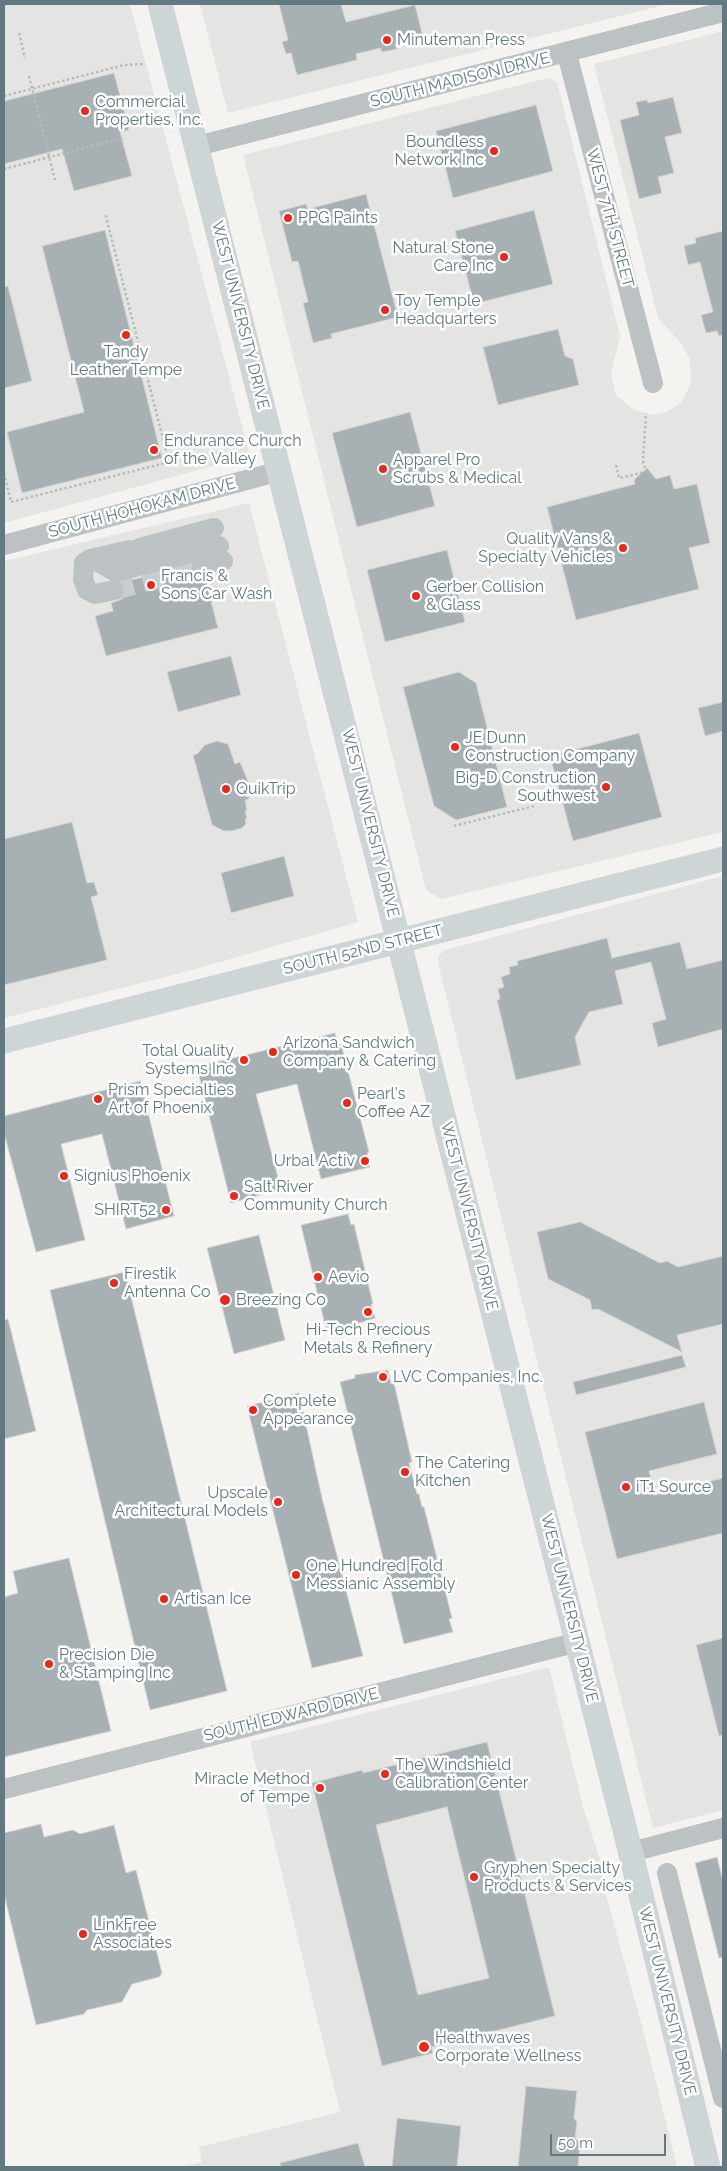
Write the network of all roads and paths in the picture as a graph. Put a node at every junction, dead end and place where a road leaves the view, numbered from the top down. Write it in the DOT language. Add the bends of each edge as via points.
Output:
graph roads {
  1 [pos="7,4"];
  2 [pos="160,4"];
  3 [pos="4,5"];
  4 [pos="723,12"];
  5 [pos="19,33"];
  6 [pos="566,54"];
  7 [pos="25,58"];
  8 [pos="144,64"];
  9 [pos="29,76"];
  10 [pos="33,89"];
  11 [pos="4,96"];
  12 [pos="123,138"];
  13 [pos="197,146"];
  14 [pos="50,157"];
  15 [pos="4,169"];
  16 [pos="55,180"];
  17 [pos="105,213"];
  18 [pos="653,383"];
  19 [pos="646,412"];
  20 [pos="616,464"];
  21 [pos="280,471"];
  22 [pos="4,473"];
  23 [pos="4,545"];
  24 [pos="201,566"];
  25 [pos="114,590"];
  26 [pos="534,806"];
  27 [pos="454,826"];
  28 [pos="723,859"];
  29 [pos="400,941"];
  30 [pos="4,1041"];
  31 [pos="578,1642"];
  32 [pos="4,1788"];
  33 [pos="723,1828"];
  34 [pos="631,1852"];
  35 [pos="668,1873"];
  36 [pos="723,2098"];
  37 [pos="708,2167"];
  1 -- 3 [label="path"];
  2 -- 13 [label="main road, WEST UNIVERSITY DRIVE"];
  4 -- 6 [label="street, SOUTH MADISON DRIVE"];
  5 -- 7 [label="path"];
  6 -- 13 [label="street, SOUTH MADISON DRIVE"];
  6 -- 18 [label="street, WEST 7TH STREET"];
  8 -- 10 [label="path" via="124,65"];
  9 -- 10 [label="path"];
  10 -- 11 [label="path"];
  10 -- 14 [label="path"];
  12 -- 14 [label="path"];
  13 -- 21 [label="main road, WEST UNIVERSITY DRIVE"];
  14 -- 15 [label="path"];
  14 -- 16 [label="path"];
  17 -- 22 [label="path" via="169,462 11,502"];
  19 -- 20 [label="path" via="643,461 646,472 619,478"];
  21 -- 23 [label="street, SOUTH HOHOKAM DRIVE"];
  21 -- 29 [label="main road, WEST UNIVERSITY DRIVE"];
  24 -- 25 [label="street" via="218,543 137,558 86,561 82,567 87,590 95,594"];
  26 -- 27 [label="path"];
  28 -- 29 [label="main road, SOUTH 52ND STREET"];
  29 -- 30 [label="main road, SOUTH 52ND STREET"];
  29 -- 31 [label="main road, WEST UNIVERSITY DRIVE"];
  31 -- 32 [label="street, SOUTH EDWARD DRIVE"];
  31 -- 34 [label="main road, WEST UNIVERSITY DRIVE"];
  33 -- 34 [label="street"];
  34 -- 37 [label="main road, WEST UNIVERSITY DRIVE"];
  35 -- 36 [label="street"];
}
